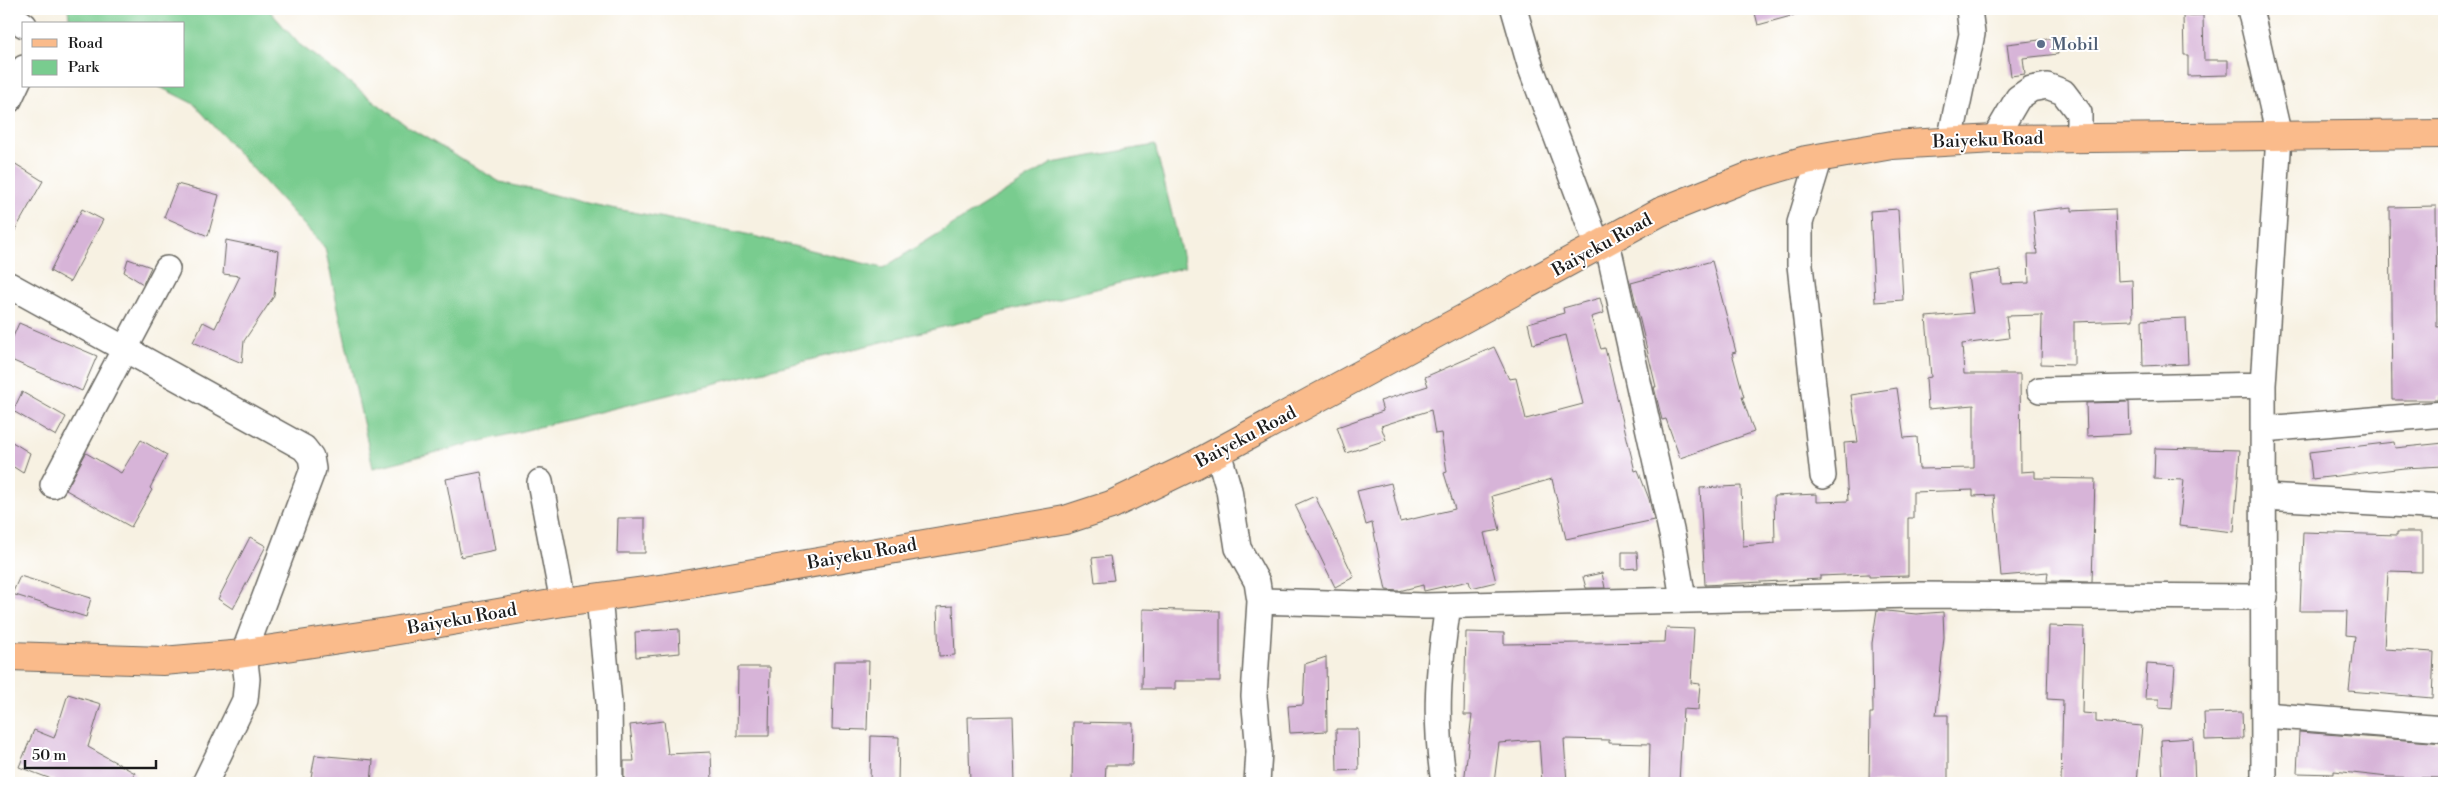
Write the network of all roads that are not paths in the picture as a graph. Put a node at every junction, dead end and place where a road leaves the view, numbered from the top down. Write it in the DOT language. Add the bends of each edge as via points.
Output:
graph roads {
  1 [pos="1514,9"];
  2 [pos="1969,9"];
  3 [pos="2250,9"];
  4 [pos="9,14"];
  5 [pos="22,24"];
  6 [pos="22,72"];
  7 [pos="9,100"];
  8 [pos="2444,134"];
  9 [pos="2279,136"];
  10 [pos="2079,137"];
  11 [pos="1994,139"];
  12 [pos="1950,141"];
  13 [pos="1820,157"];
  14 [pos="1603,244"];
  15 [pos="167,269"];
  16 [pos="9,285"];
  17 [pos="126,349"];
  18 [pos="2263,385"];
  19 [pos="2040,390"];
  20 [pos="2444,414"];
  21 [pos="2264,429"];
  22 [pos="1218,452"];
  23 [pos="1823,476"];
  24 [pos="540,482"];
  25 [pos="53,485"];
  26 [pos="2265,497"];
  27 [pos="2444,507"];
  28 [pos="599,597"];
  29 [pos="2265,597"];
  30 [pos="1683,599"];
  31 [pos="1260,601"];
  32 [pos="563,602"];
  33 [pos="1448,606"];
  34 [pos="244,654"];
  35 [pos="9,656"];
  36 [pos="2264,715"];
  37 [pos="2444,729"];
  38 [pos="205,783"];
  39 [pos="610,783"];
  40 [pos="1257,783"];
  41 [pos="1444,783"];
  42 [pos="2264,783"];
  1 -- 14 [label="street" via="1531,68"];
  2 -- 12 [label="street" via="1972,34"];
  3 -- 9 [label="street"];
  4 -- 5 [label="street"];
  6 -- 7 [label="street"];
  8 -- 9 [label="main road, Baiyeku Road"];
  9 -- 10 [label="main road, Baiyeku Road"];
  9 -- 18 [label="street"];
  10 -- 11 [label="main road, Baiyeku Road"];
  10 -- 11 [label="street" via="2079,114 2063,92 2047,86 2031,88 2018,98"];
  11 -- 12 [label="main road, Baiyeku Road"];
  12 -- 13 [label="main road, Baiyeku Road" via="1892,145"];
  13 -- 14 [label="main road, Baiyeku Road" via="1739,181 1660,212"];
  13 -- 23 [label="street" via="1800,223 1800,265"];
  14 -- 22 [label="main road, Baiyeku Road"];
  14 -- 30 [label="street" via="1665,502"];
  15 -- 17 [label="street"];
  16 -- 17 [label="street"];
  17 -- 25 [label="street"];
  17 -- 34 [label="street" via="304,448 311,457 313,469"];
  18 -- 19 [label="street"];
  18 -- 21 [label="street"];
  20 -- 21 [label="street"];
  21 -- 26 [label="street"];
  22 -- 28 [label="main road, Baiyeku Road" via="1111,505 1065,520"];
  22 -- 31 [label="street" via="1229,490 1238,548 1257,582"];
  24 -- 32 [label="street"];
  26 -- 27 [label="street"];
  26 -- 29 [label="street"];
  28 -- 32 [label="main road, Baiyeku Road"];
  28 -- 39 [label="street" via="609,703"];
  29 -- 30 [label="street" via="1912,595"];
  29 -- 36 [label="street"];
  30 -- 33 [label="street"];
  31 -- 33 [label="street"];
  31 -- 40 [label="street" via="1254,696 1259,751"];
  32 -- 34 [label="main road, Baiyeku Road"];
  33 -- 41 [label="street" via="1440,654 1436,712"];
  34 -- 35 [label="main road, Baiyeku Road" via="163,661"];
  34 -- 38 [label="street" via="245,700"];
  36 -- 37 [label="street"];
  36 -- 42 [label="street"];
}
